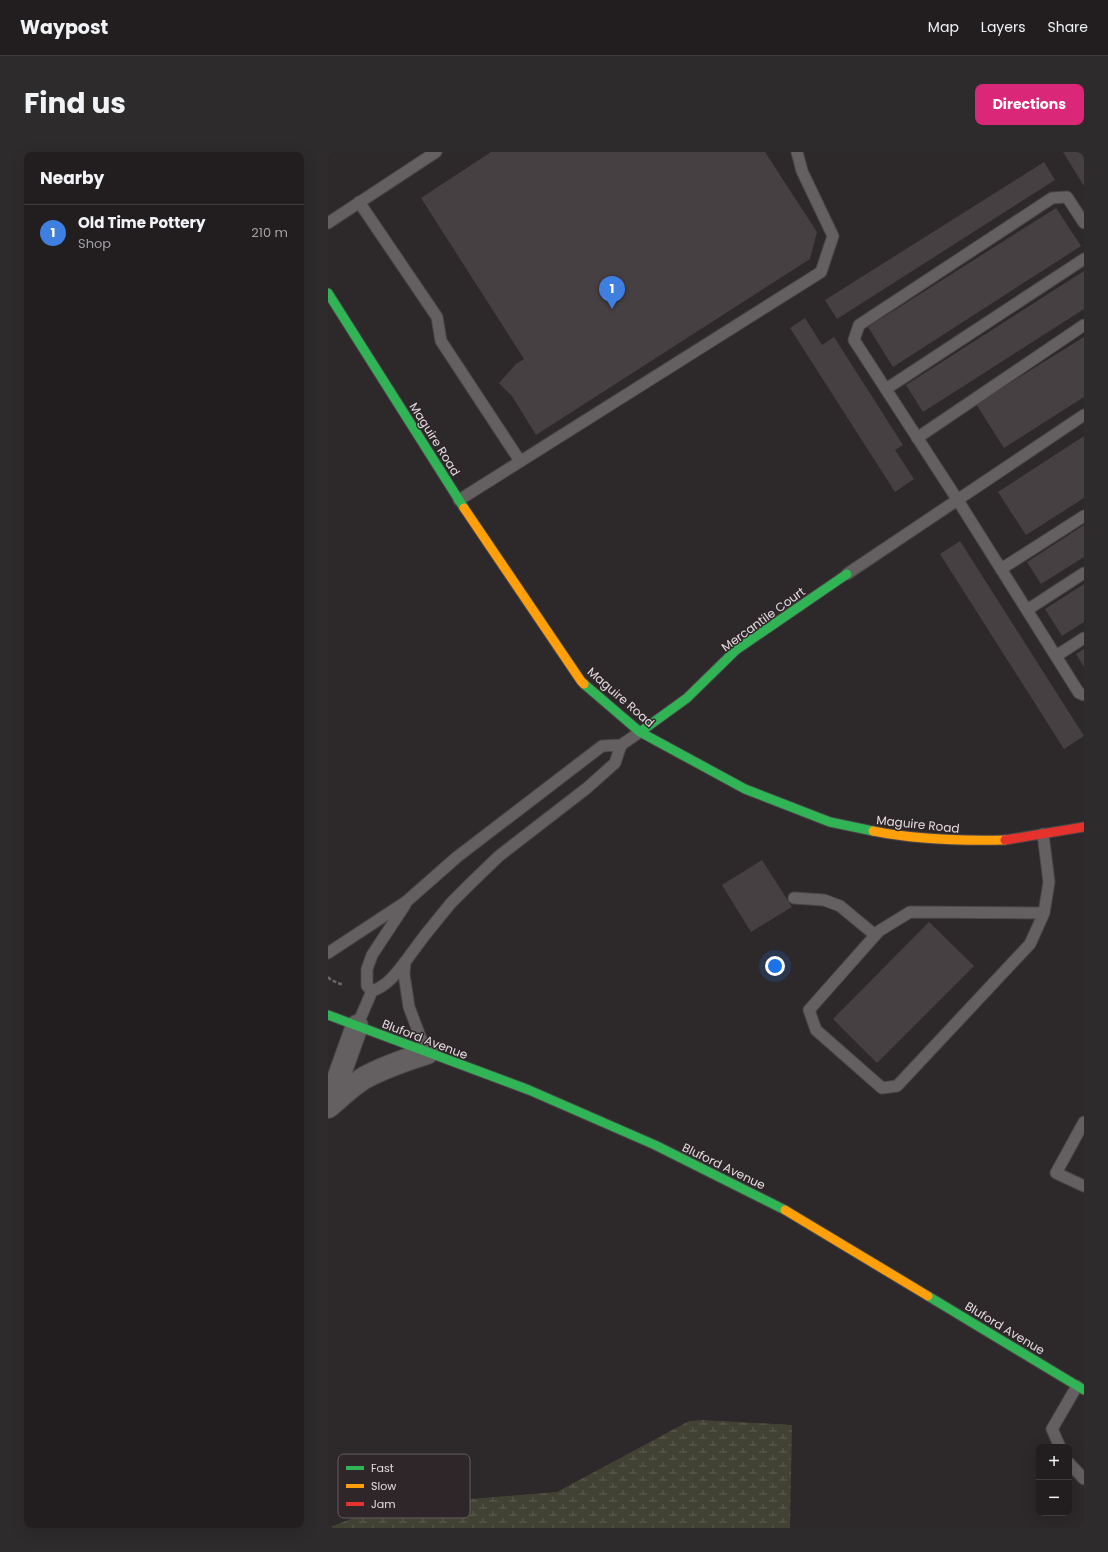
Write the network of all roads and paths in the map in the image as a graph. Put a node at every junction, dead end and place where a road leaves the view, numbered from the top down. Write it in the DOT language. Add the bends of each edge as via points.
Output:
graph roads {
  1 [pos="436,152"];
  2 [pos="797,152"];
  3 [pos="359,202"];
  4 [pos="328,223"];
  5 [pos="1084,223"];
  6 [pos="1084,259"];
  7 [pos="328,293"];
  8 [pos="1084,325"];
  9 [pos="886,389"];
  10 [pos="1084,416"];
  11 [pos="917,438"];
  12 [pos="520,462"];
  13 [pos="957,499"];
  14 [pos="459,500"];
  15 [pos="1084,516"];
  16 [pos="1001,569"];
  17 [pos="847,574"];
  18 [pos="1084,574"];
  19 [pos="1028,610"];
  20 [pos="1084,638"];
  21 [pos="1056,656"];
  22 [pos="1084,695"];
  23 [pos="640,732"];
  24 [pos="621,745"];
  25 [pos="1084,827"];
  26 [pos="1043,834"];
  27 [pos="794,898"];
  28 [pos="407,901"];
  29 [pos="1044,913"];
  30 [pos="875,935"];
  31 [pos="328,953"];
  32 [pos="405,962"];
  33 [pos="328,977"];
  34 [pos="344,985"];
  35 [pos="372,991"];
  36 [pos="328,1015"];
  37 [pos="357,1026"];
  38 [pos="427,1053"];
  39 [pos="328,1107"];
  40 [pos="1084,1122"];
  41 [pos="1084,1186"];
  42 [pos="1080,1388"];
  43 [pos="1059,1444"];
  44 [pos="1072,1466"];
  45 [pos="1084,1479"];
  1 -- 3 [label="lane"];
  2 -- 12 [label="lane" via="802,171 833,236 821,272"];
  3 -- 4 [label="lane"];
  3 -- 12 [label="lane" via="437,317 441,341"];
  5 -- 9 [label="lane" via="1067,197 1052,198 859,325 854,340"];
  6 -- 9 [label="lane"];
  7 -- 14 [label="street, Maguire Road"];
  8 -- 11 [label="lane"];
  9 -- 11 [label="lane"];
  10 -- 13 [label="lane"];
  11 -- 13 [label="lane"];
  12 -- 14 [label="lane"];
  13 -- 16 [label="lane"];
  13 -- 17 [label="lane"];
  14 -- 23 [label="street, Maguire Road" via="581,681"];
  15 -- 16 [label="lane"];
  16 -- 19 [label="lane"];
  17 -- 23 [label="street, Mercantile Court" via="736,650 687,698"];
  18 -- 19 [label="lane"];
  19 -- 21 [label="lane"];
  20 -- 21 [label="lane"];
  21 -- 22 [label="lane" via="1079,693"];
  23 -- 24 [label="lane"];
  23 -- 26 [label="street, Maguire Road" via="746,789 830,822 892,835 952,841 1008,840"];
  24 -- 28 [label="lane" via="602,746 458,857"];
  24 -- 32 [label="lane" via="615,763 499,856 451,903"];
  25 -- 26 [label="street, Maguire Road"];
  26 -- 29 [label="lane" via="1049,882"];
  27 -- 30 [label="lane" via="824,900 840,906"];
  28 -- 31 [label="lane"];
  28 -- 35 [label="lane" via="372,955 367,969 367,986"];
  29 -- 30 [label="lane" via="910,912"];
  29 -- 30 [label="lane" via="1030,944 897,1086 882,1088 816,1030 809,1010"];
  32 -- 35 [label="lane" via="394,976"];
  32 -- 38 [label="lane" via="404,974 409,1007"];
  33 -- 34 [label="path"];
  35 -- 37 [label="lane"];
  36 -- 37 [label="street, Bluford Avenue"];
  37 -- 38 [label="street, Bluford Avenue"];
  37 -- 39 [label="street"];
  38 -- 39 [label="street" via="400,1061 364,1078"];
  38 -- 42 [label="street, Bluford Avenue" via="529,1090 655,1145 784,1209"];
  40 -- 41 [label="lane" via="1056,1173"];
  42 -- 43 [label="lane" via="1052,1429"];
  44 -- 45 [label="lane"];
}
